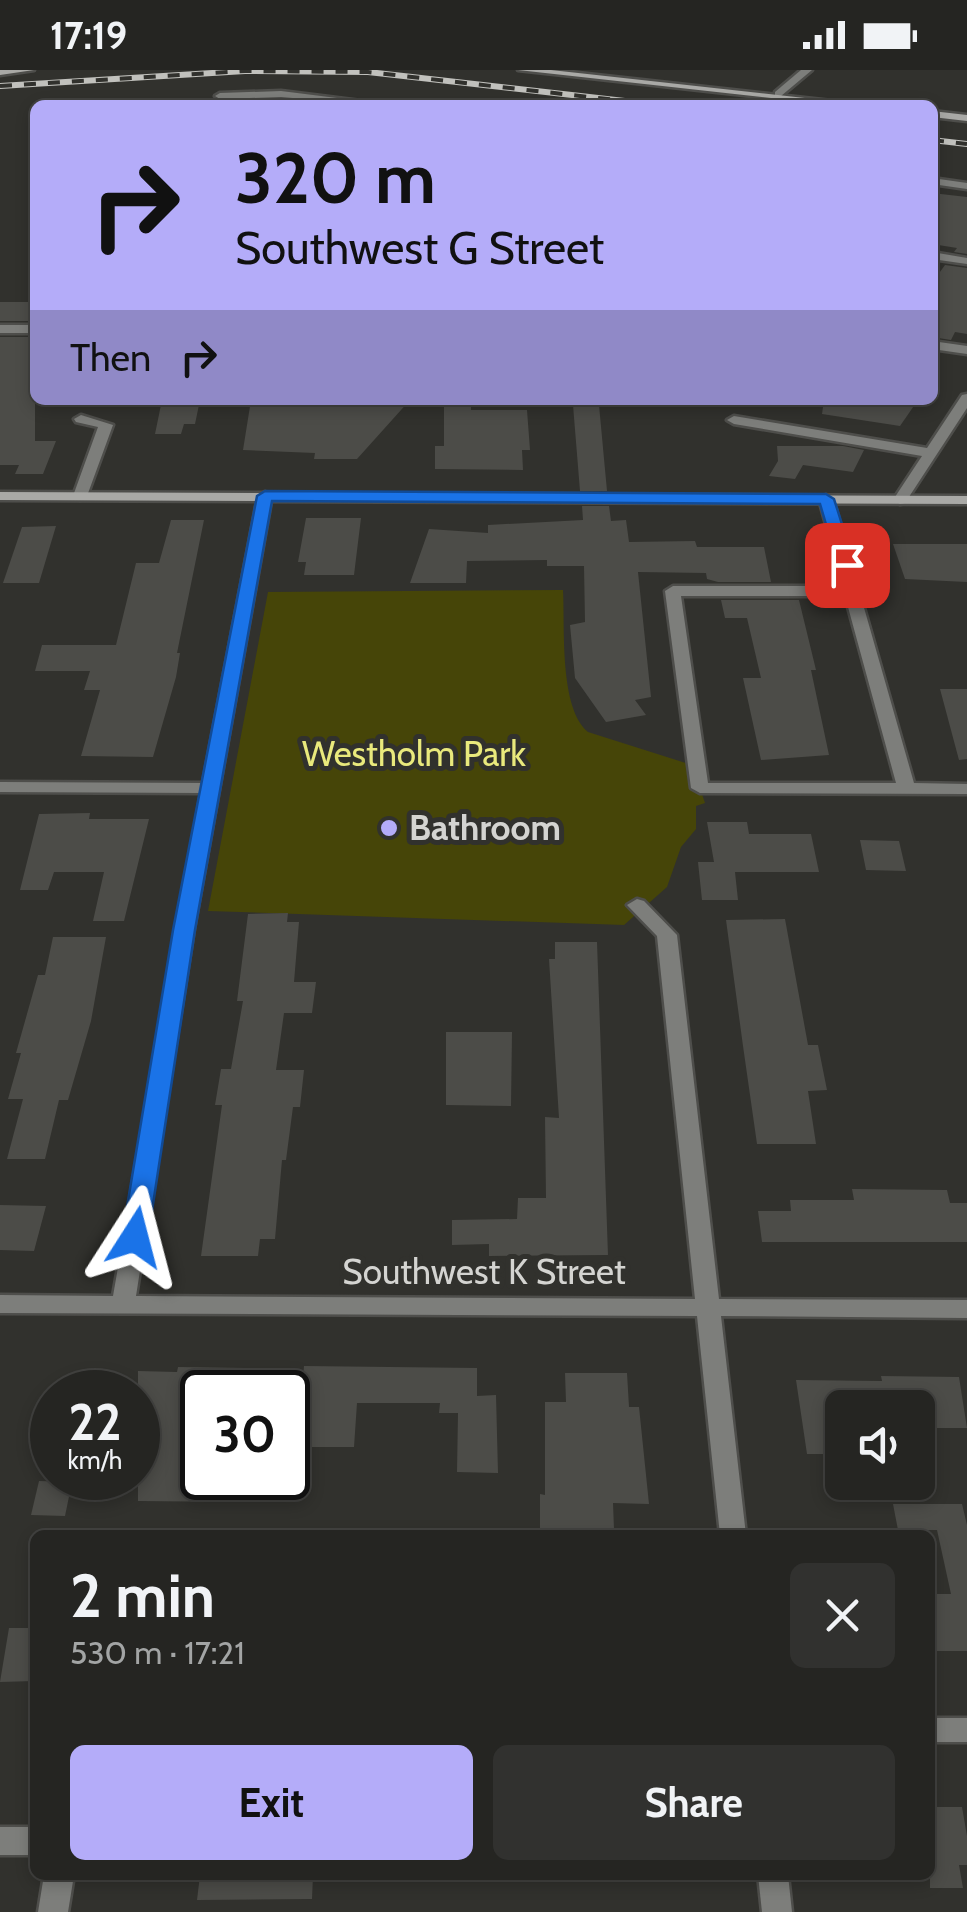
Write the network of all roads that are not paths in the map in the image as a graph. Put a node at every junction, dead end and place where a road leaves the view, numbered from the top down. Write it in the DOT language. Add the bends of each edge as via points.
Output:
graph roads {
  1 [pos="29,70"];
  2 [pos="523,70"];
  3 [pos="806,70"];
  4 [pos="0,72"];
  5 [pos="617,74"];
  6 [pos="778,94"];
  7 [pos="220,96"];
  8 [pos="241,100"];
  9 [pos="332,100"];
  10 [pos="825,100"];
  11 [pos="938,115"];
  12 [pos="967,118"];
  13 [pos="938,183"];
  14 [pos="967,186"];
  15 [pos="938,257"];
  16 [pos="967,260"];
  17 [pos="0,329"];
  18 [pos="30,329"];
  19 [pos="938,346"];
  20 [pos="967,350"];
  21 [pos="967,398"];
  22 [pos="82,419"];
  23 [pos="734,420"];
  24 [pos="931,454"];
  25 [pos="0,496"];
  26 [pos="80,496"];
  27 [pos="265,496"];
  28 [pos="826,499"];
  29 [pos="900,500"];
  30 [pos="967,500"];
  31 [pos="854,591"];
  32 [pos="0,787"];
  33 [pos="210,788"];
  34 [pos="906,788"];
  35 [pos="967,789"];
  36 [pos="638,905"];
  37 [pos="0,1304"];
  38 [pos="123,1304"];
  39 [pos="708,1308"];
  40 [pos="967,1309"];
  41 [pos="733,1530"];
  42 [pos="935,1730"];
  43 [pos="967,1730"];
  44 [pos="0,1841"];
  45 [pos="30,1841"];
  46 [pos="58,1880"];
  47 [pos="774,1880"];
  48 [pos="53,1912"];
  49 [pos="777,1912"];
  1 -- 4 [label="main road"];
  2 -- 5 [label="main road"];
  3 -- 6 [label="street"];
  5 -- 6 [label="main road"];
  6 -- 10 [label="main road"];
  7 -- 8 [label="street"];
  8 -- 9 [label="street"];
  11 -- 12 [label="main road"];
  13 -- 14 [label="street"];
  15 -- 16 [label="street"];
  17 -- 18 [label="street"];
  19 -- 20 [label="street"];
  21 -- 24 [label="street"];
  22 -- 26 [label="street" via="106,425"];
  23 -- 24 [label="street"];
  24 -- 29 [label="street"];
  25 -- 26 [label="main road"];
  26 -- 27 [label="main road"];
  27 -- 28 [label="main road"];
  27 -- 33 [label="street"];
  28 -- 29 [label="main road"];
  28 -- 31 [label="street"];
  29 -- 30 [label="main road"];
  31 -- 34 [label="street"];
  31 -- 34 [label="street" via="673,591 700,788"];
  32 -- 33 [label="street"];
  33 -- 38 [label="street"];
  34 -- 35 [label="street"];
  36 -- 39 [label="street" via="668,935"];
  37 -- 38 [label="street, Southwest K Street"];
  38 -- 39 [label="street, Southwest K Street"];
  39 -- 40 [label="street, Southwest K Street"];
  39 -- 41 [label="street"];
  42 -- 43 [label="street"];
  44 -- 45 [label="street"];
  46 -- 48 [label="street"];
  47 -- 49 [label="street"];
}
